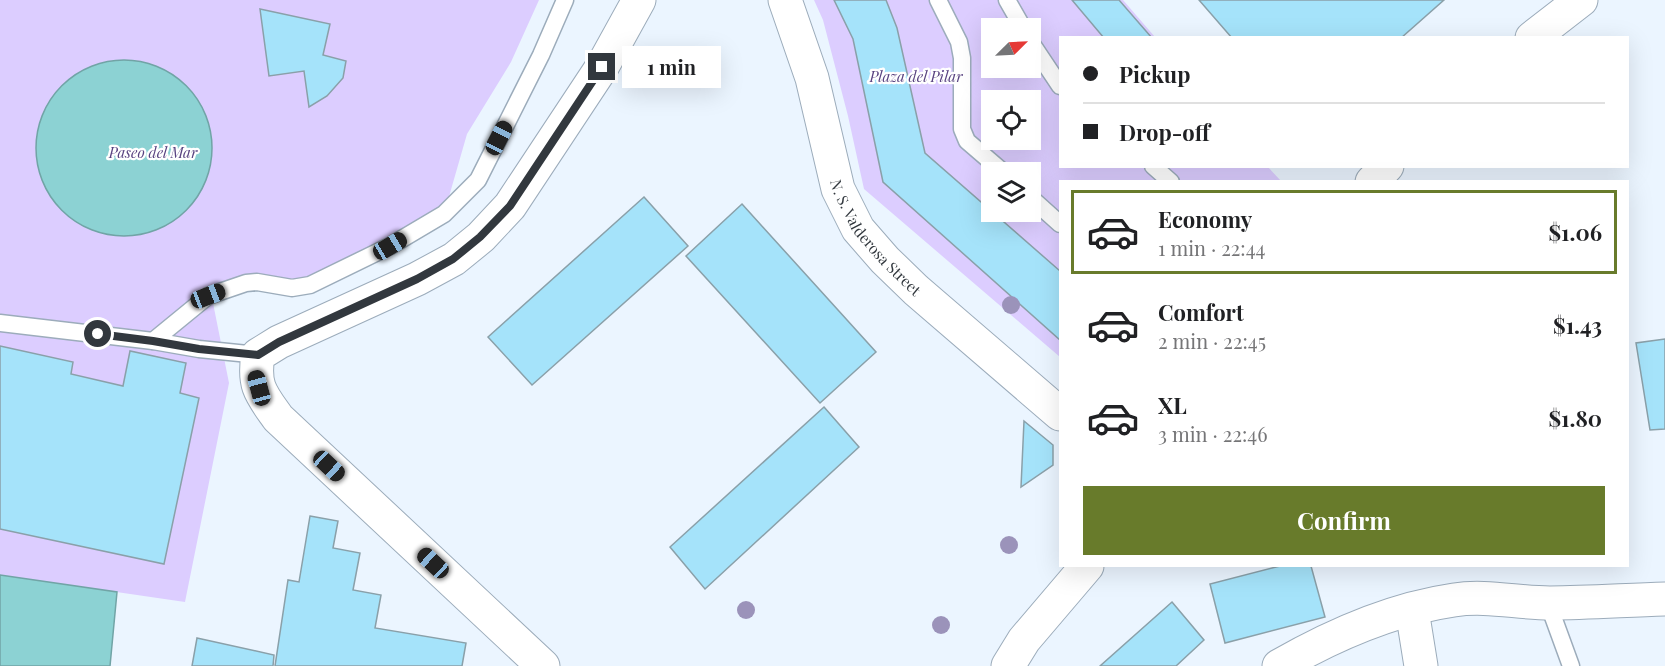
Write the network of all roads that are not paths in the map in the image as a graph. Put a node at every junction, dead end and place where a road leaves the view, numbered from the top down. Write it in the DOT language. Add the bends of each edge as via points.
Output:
graph roads {
  1 [pos="565,0"];
  2 [pos="639,0"];
  3 [pos="785,0"];
  4 [pos="938,0"];
  5 [pos="1007,0"];
  6 [pos="1581,0"];
  7 [pos="1017,18"];
  8 [pos="1535,36"];
  9 [pos="1041,58"];
  10 [pos="1059,84"];
  11 [pos="991,162"];
  12 [pos="1155,168"];
  13 [pos="1385,168"];
  14 [pos="1169,180"];
  15 [pos="1374,180"];
  16 [pos="1041,207"];
  17 [pos="1059,223"];
  18 [pos="0,323"];
  19 [pos="153,341"];
  20 [pos="258,355"];
  21 [pos="1059,413"];
  22 [pos="1086,567"];
  23 [pos="1665,599"];
  24 [pos="1548,603"];
  25 [pos="1413,610"];
  26 [pos="543,666"];
  27 [pos="1008,666"];
  28 [pos="1279,666"];
  29 [pos="1421,666"];
  30 [pos="1571,666"];
  1 -- 19 [label="lane" via="542,55 478,180 444,214 310,285 292,288 257,282 235,285 208,296"];
  2 -- 20 [label="street" via="602,67 510,206 480,237 453,259 417,279"];
  3 -- 21 [label="street, N. S. Valderosa Street" via="812,78 838,189 858,229 916,290"];
  4 -- 11 [label="lane" via="959,42 962,58 962,129 967,141"];
  5 -- 7 [label="lane"];
  6 -- 8 [label="street"];
  9 -- 10 [label="lane"];
  12 -- 14 [label="lane"];
  13 -- 15 [label="street"];
  16 -- 17 [label="lane"];
  18 -- 19 [label="lane"];
  19 -- 20 [label="lane"];
  20 -- 26 [label="street" via="255,374 259,388 278,418"];
  22 -- 27 [label="street" via="1023,640"];
  23 -- 24 [label="street"];
  24 -- 25 [label="street" via="1455,600"];
  24 -- 30 [label="lane"];
  25 -- 28 [label="street" via="1346,631"];
  25 -- 29 [label="street"];
}
